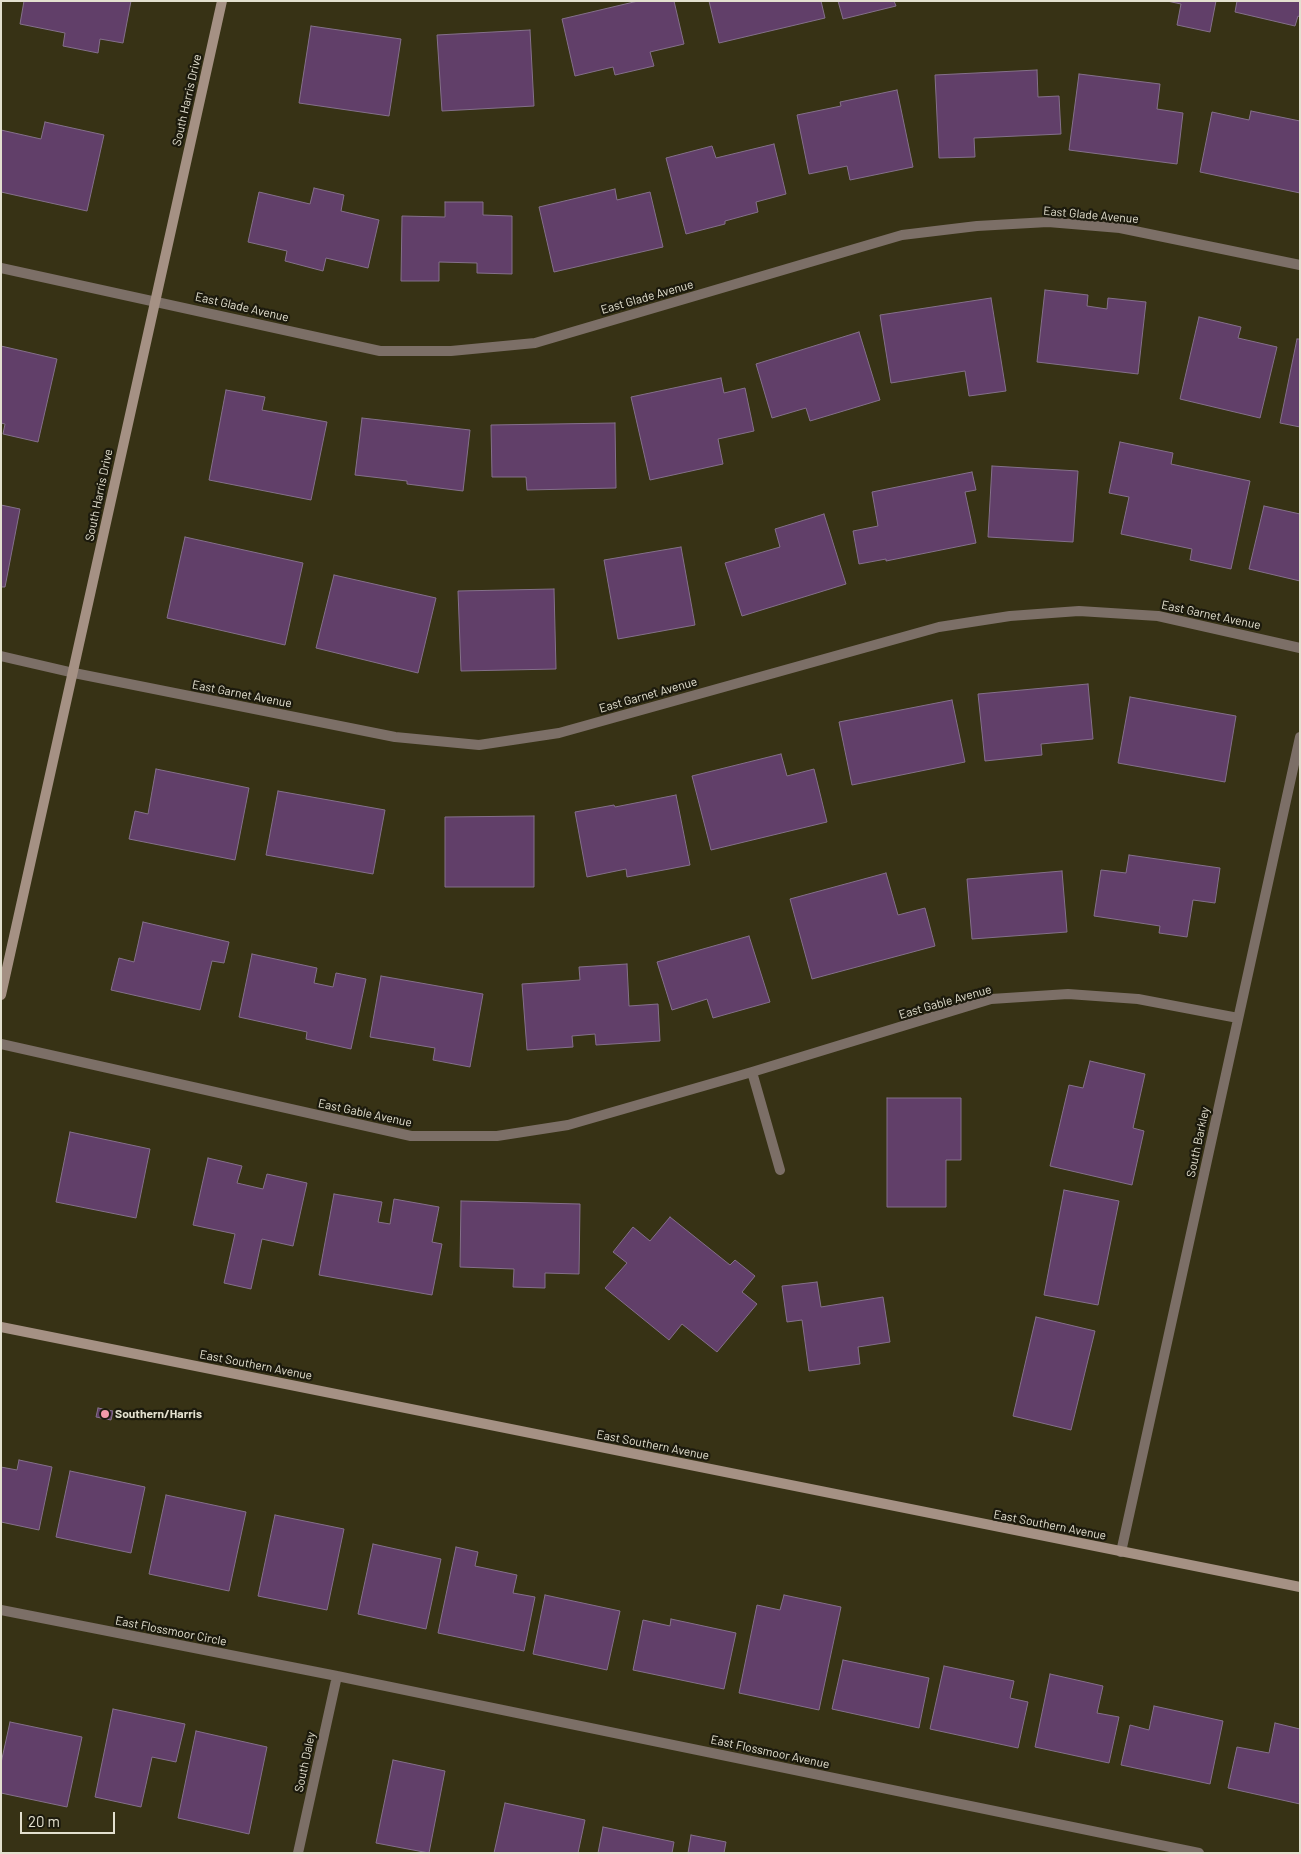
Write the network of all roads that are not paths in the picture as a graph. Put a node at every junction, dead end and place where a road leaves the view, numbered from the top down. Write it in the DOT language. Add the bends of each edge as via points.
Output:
graph roads {
  1 [pos="222,1"];
  2 [pos="1300,266"];
  3 [pos="1,268"];
  4 [pos="154,301"];
  5 [pos="1300,648"];
  6 [pos="1,656"];
  7 [pos="74,673"];
  8 [pos="1300,737"];
  9 [pos="1,995"];
  10 [pos="1238,1018"];
  11 [pos="1,1044"];
  12 [pos="752,1072"];
  13 [pos="780,1170"];
  14 [pos="1,1327"];
  15 [pos="1121,1552"];
  16 [pos="1300,1587"];
  17 [pos="1,1610"];
  18 [pos="337,1676"];
  19 [pos="298,1853"];
  20 [pos="1199,1853"];
  1 -- 4 [label="main road, South Harris Drive"];
  2 -- 4 [label="street, East Glade Avenue" via="1120,228 1048,222 977,226 902,235 535,343 450,351 380,351"];
  3 -- 4 [label="street, East Glade Avenue"];
  4 -- 7 [label="main road, South Harris Drive"];
  5 -- 7 [label="street, East Garnet Avenue" via="1158,616 1079,611 1010,616 940,627 559,733 479,745 395,737"];
  6 -- 7 [label="street, East Garnet Avenue"];
  7 -- 9 [label="main road, South Harris Drive"];
  8 -- 10 [label="street, South Barkley"];
  10 -- 12 [label="street, East Gable Avenue" via="1128,998 1068,994 991,1000"];
  10 -- 15 [label="street, South Barkley"];
  11 -- 12 [label="street, East Gable Avenue" via="411,1136 497,1136 568,1125"];
  12 -- 13 [label="street"];
  14 -- 15 [label="main road, East Southern Avenue"];
  15 -- 16 [label="main road, East Southern Avenue"];
  17 -- 18 [label="street, East Flossmoor Circle"];
  18 -- 19 [label="street, South Daley"];
  18 -- 20 [label="street, East Flossmoor Avenue"];
}
